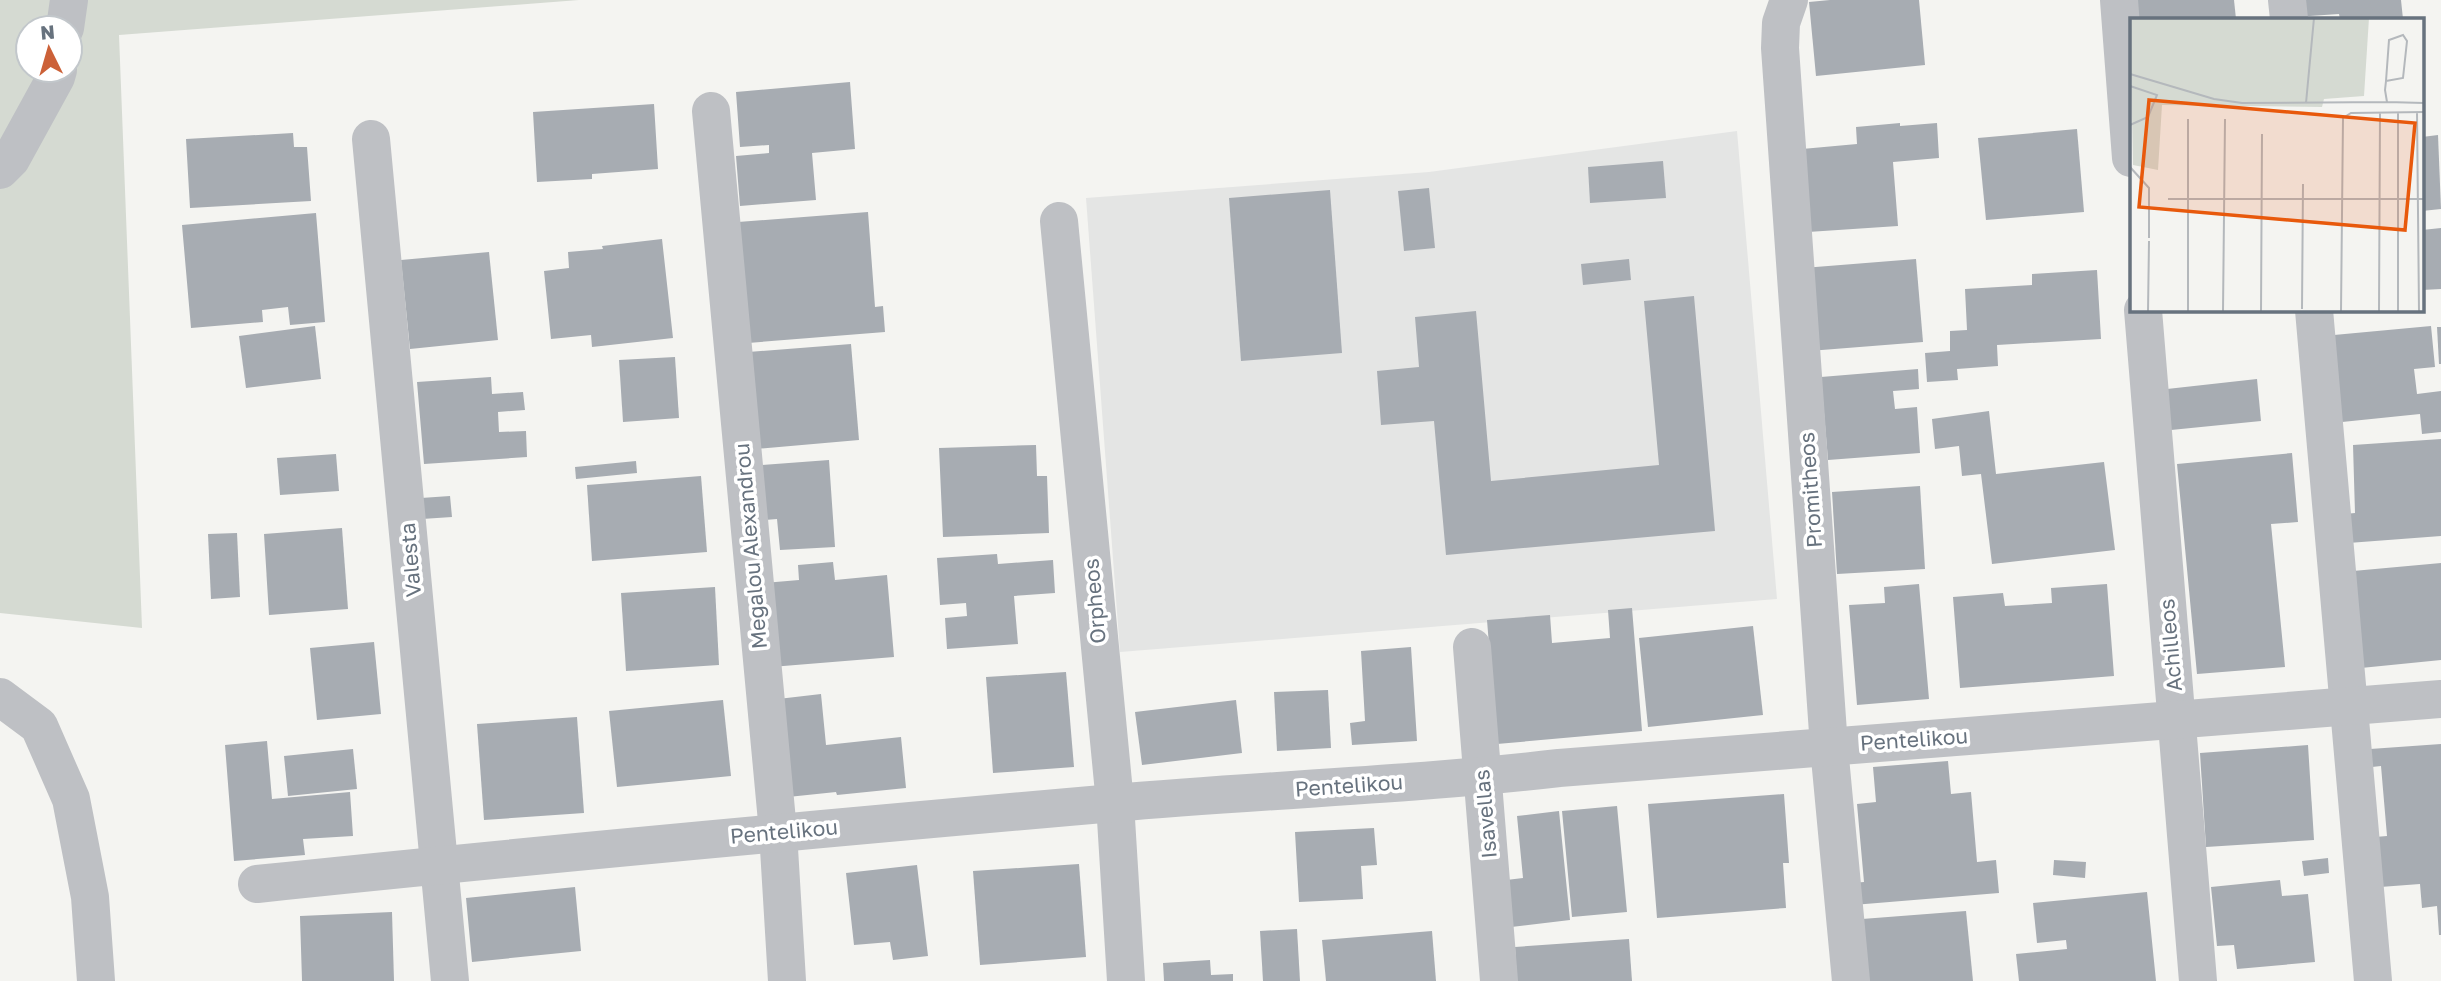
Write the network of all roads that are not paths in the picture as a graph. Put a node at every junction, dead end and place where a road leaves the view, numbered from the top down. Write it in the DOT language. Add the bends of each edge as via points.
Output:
graph roads {
  1 [pos="1788,0"];
  2 [pos="2119,0"];
  3 [pos="2287,0"];
  4 [pos="2289,18"];
  5 [pos="52,84"];
  6 [pos="711,111"];
  7 [pos="371,139"];
  8 [pos="2130,145"];
  9 [pos="0,170"];
  10 [pos="1059,221"];
  11 [pos="2143,312"];
  12 [pos="2314,312"];
  13 [pos="1472,647"];
  14 [pos="0,697"];
  15 [pos="2441,699"];
  16 [pos="2348,705"];
  17 [pos="2176,720"];
  18 [pos="1829,747"];
  19 [pos="1483,777"];
  20 [pos="1115,803"];
  21 [pos="778,832"];
  22 [pos="440,865"];
  23 [pos="257,884"];
  24 [pos="96,981"];
  25 [pos="450,981"];
  26 [pos="788,981"];
  27 [pos="1126,981"];
  28 [pos="1499,981"];
  29 [pos="1851,981"];
  30 [pos="2198,981"];
  31 [pos="2373,981"];
  1 -- 18 [label="street, Promitheos" via="1780,48"];
  2 -- 8 [label="street"];
  3 -- 4 [label="street"];
  5 -- 9 [label="street" via="11,159"];
  6 -- 21 [label="street, Megalou Alexandrou"];
  7 -- 22 [label="street, Valesta"];
  10 -- 20 [label="street, Orpheos"];
  11 -- 17 [label="street, Achilleos"];
  12 -- 16 [label="street"];
  13 -- 19 [label="street, Isavellas"];
  14 -- 24 [label="street" via="39,726 71,799 90,897"];
  15 -- 16 [label="street, Pentelikou"];
  16 -- 17 [label="street, Pentelikou"];
  16 -- 31 [label="street"];
  17 -- 18 [label="street, Pentelikou"];
  17 -- 30 [label="street, Achilleos"];
  18 -- 19 [label="street, Pentelikou"];
  18 -- 29 [label="street, Promitheos"];
  19 -- 20 [label="street, Pentelikou"];
  19 -- 28 [label="street, Isavellas"];
  20 -- 21 [label="street, Pentelikou"];
  20 -- 27 [label="street, Orpheos"];
  21 -- 22 [label="street, Pentelikou"];
  21 -- 26 [label="street, Megalou Alexandrou"];
  22 -- 23 [label="street, Pentelikou"];
  22 -- 25 [label="street, Valesta"];
}
